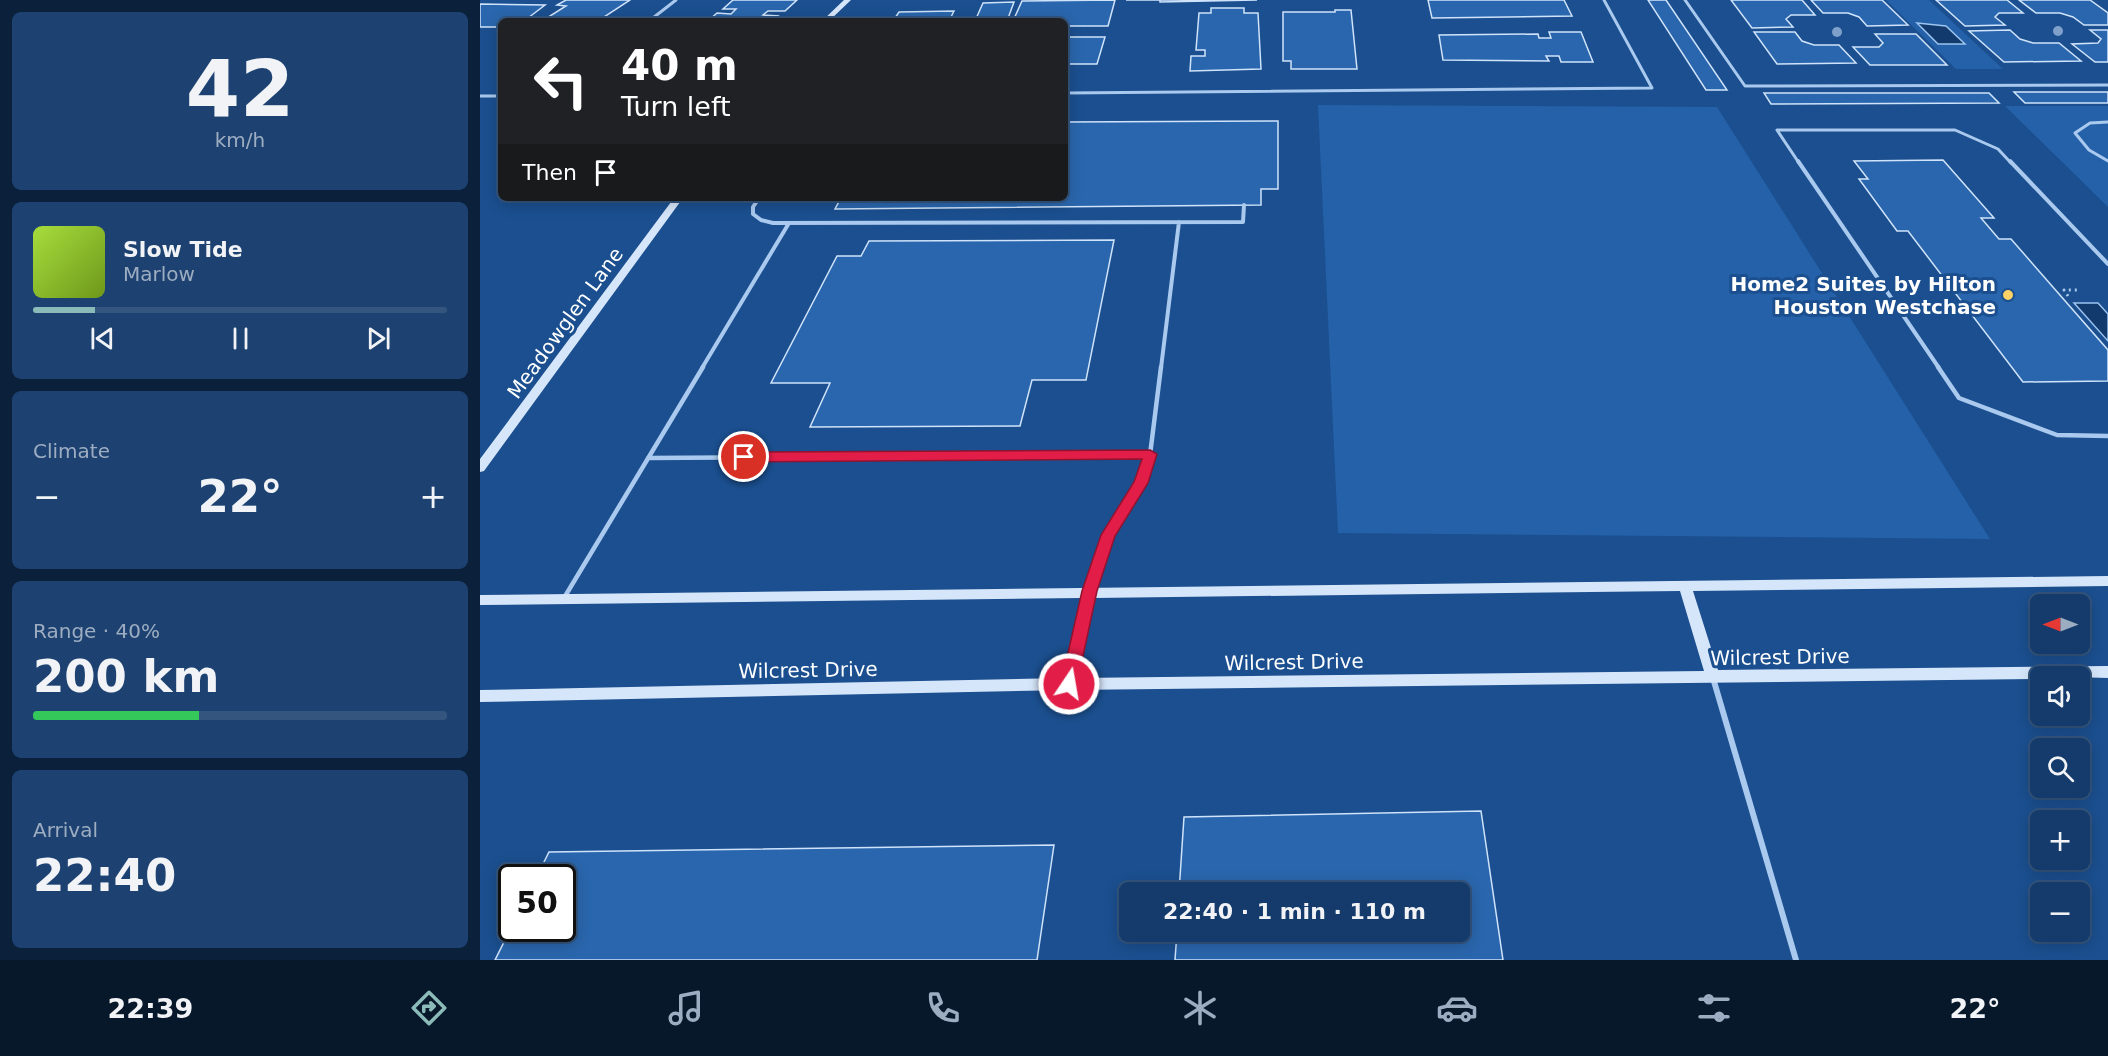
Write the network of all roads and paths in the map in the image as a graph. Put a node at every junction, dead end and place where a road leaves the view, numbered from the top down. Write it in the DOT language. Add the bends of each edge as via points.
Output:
graph roads {
  1 [pos="676,0"];
  2 [pos="848,0"];
  3 [pos="1604,0"];
  4 [pos="1684,0"];
  5 [pos="653,18"];
  6 [pos="828,18"];
  7 [pos="2108,85"];
  8 [pos="1068,93"];
  9 [pos="480,96"];
  10 [pos="498,96"];
  11 [pos="2108,122"];
  12 [pos="2108,161"];
  13 [pos="677,201"];
  14 [pos="757,201"];
  15 [pos="1244,205"];
  16 [pos="1179,222"];
  17 [pos="789,223"];
  18 [pos="2108,264"];
  19 [pos="2079,290"];
  20 [pos="2068,296"];
  21 [pos="2108,436"];
  22 [pos="1150,454"];
  23 [pos="648,458"];
  24 [pos="480,468"];
  25 [pos="2108,581"];
  26 [pos="1685,586"];
  27 [pos="1089,591"];
  28 [pos="480,600"];
  29 [pos="562,601"];
  30 [pos="2108,672"];
  31 [pos="1713,678"];
  32 [pos="1069,684"];
  33 [pos="480,696"];
  34 [pos="1796,960"];
  1 -- 5 [label="lane"];
  2 -- 6 [label="main road"];
  3 -- 8 [label="lane" via="1652,88"];
  4 -- 7 [label="lane" via="1745,86"];
  9 -- 10 [label="lane"];
  11 -- 12 [label="lane" via="2081,126 2075,133 2090,152"];
  13 -- 24 [label="main road, Meadowglen Lane"];
  14 -- 17 [label="lane" via="753,214 761,220"];
  15 -- 16 [label="lane" via="1243,222"];
  16 -- 17 [label="lane"];
  16 -- 22 [label="lane"];
  17 -- 23 [label="lane"];
  18 -- 21 [label="lane" via="1998,149 1954,130 1777,130 1959,398 2057,435"];
  19 -- 20 [label="path" via="2064,290"];
  22 -- 23 [label="lane"];
  22 -- 27 [label="lane" via="1141,483 1108,535"];
  23 -- 29 [label="lane"];
  25 -- 26 [label="main road"];
  26 -- 27 [label="main road"];
  26 -- 31 [label="main road"];
  27 -- 29 [label="main road"];
  27 -- 32 [label="main road"];
  28 -- 29 [label="main road"];
  30 -- 31 [label="main road, Wilcrest Drive"];
  31 -- 32 [label="main road, Wilcrest Drive"];
  31 -- 34 [label="lane"];
  32 -- 33 [label="main road, Wilcrest Drive"];
}
